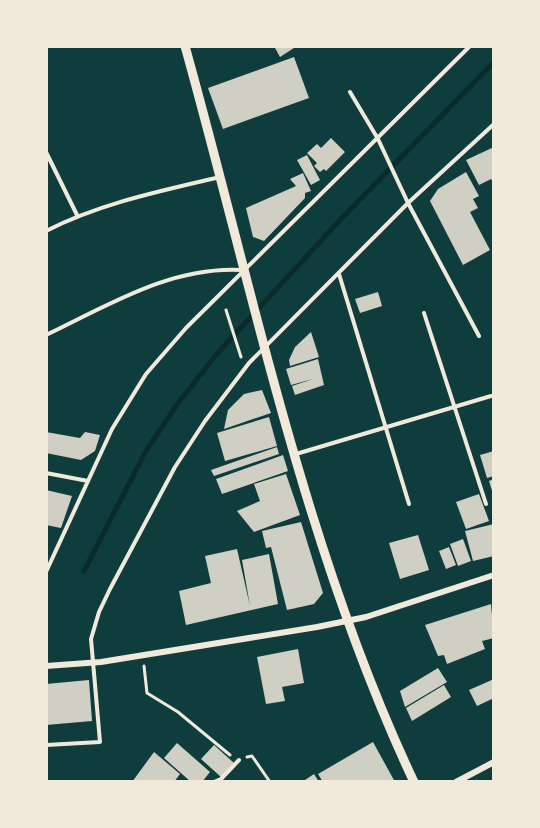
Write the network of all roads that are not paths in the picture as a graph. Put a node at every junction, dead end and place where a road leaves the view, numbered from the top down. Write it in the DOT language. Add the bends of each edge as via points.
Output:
graph roads {
  1 [pos="185,46"];
  2 [pos="470,46"];
  3 [pos="350,92"];
  4 [pos="494,124"];
  5 [pos="378,139"];
  6 [pos="46,152"];
  7 [pos="221,176"];
  8 [pos="408,203"];
  9 [pos="77,215"];
  10 [pos="46,231"];
  11 [pos="245,271"];
  12 [pos="339,274"];
  13 [pos="424,313"];
  14 [pos="46,335"];
  15 [pos="479,336"];
  16 [pos="264,348"];
  17 [pos="490,396"];
  18 [pos="455,409"];
  19 [pos="384,428"];
  20 [pos="296,454"];
  21 [pos="46,472"];
  22 [pos="88,481"];
  23 [pos="409,504"];
  24 [pos="486,504"];
  25 [pos="46,572"];
  26 [pos="494,575"];
  27 [pos="345,621"];
  28 [pos="93,662"];
  29 [pos="46,666"];
  30 [pos="46,745"];
  31 [pos="239,760"];
  32 [pos="494,762"];
  33 [pos="214,782"];
  34 [pos="414,782"];
  35 [pos="456,782"];
  1 -- 7 [label="street"];
  2 -- 5 [label="lane"];
  3 -- 5 [label="lane"];
  4 -- 8 [label="lane"];
  5 -- 8 [label="lane"];
  5 -- 11 [label="lane"];
  6 -- 9 [label="lane"];
  7 -- 9 [label="lane"];
  7 -- 11 [label="street"];
  8 -- 12 [label="lane"];
  8 -- 15 [label="lane"];
  9 -- 10 [label="lane"];
  11 -- 14 [label="lane" via="200,271 147,287"];
  11 -- 16 [label="street"];
  11 -- 22 [label="lane" via="186,328 146,374 112,429"];
  12 -- 16 [label="lane"];
  12 -- 19 [label="lane"];
  13 -- 18 [label="lane"];
  16 -- 20 [label="street"];
  16 -- 28 [label="lane" via="205,421 153,505 99,612 92,639"];
  17 -- 18 [label="lane"];
  18 -- 19 [label="lane"];
  18 -- 24 [label="lane"];
  19 -- 20 [label="lane"];
  19 -- 23 [label="lane"];
  20 -- 27 [label="street"];
  21 -- 22 [label="lane"];
  22 -- 25 [label="lane"];
  26 -- 27 [label="street"];
  27 -- 28 [label="street"];
  27 -- 34 [label="street"];
  28 -- 29 [label="street"];
  28 -- 30 [label="lane" via="100,742"];
  31 -- 33 [label="lane"];
  32 -- 35 [label="street"];
}
